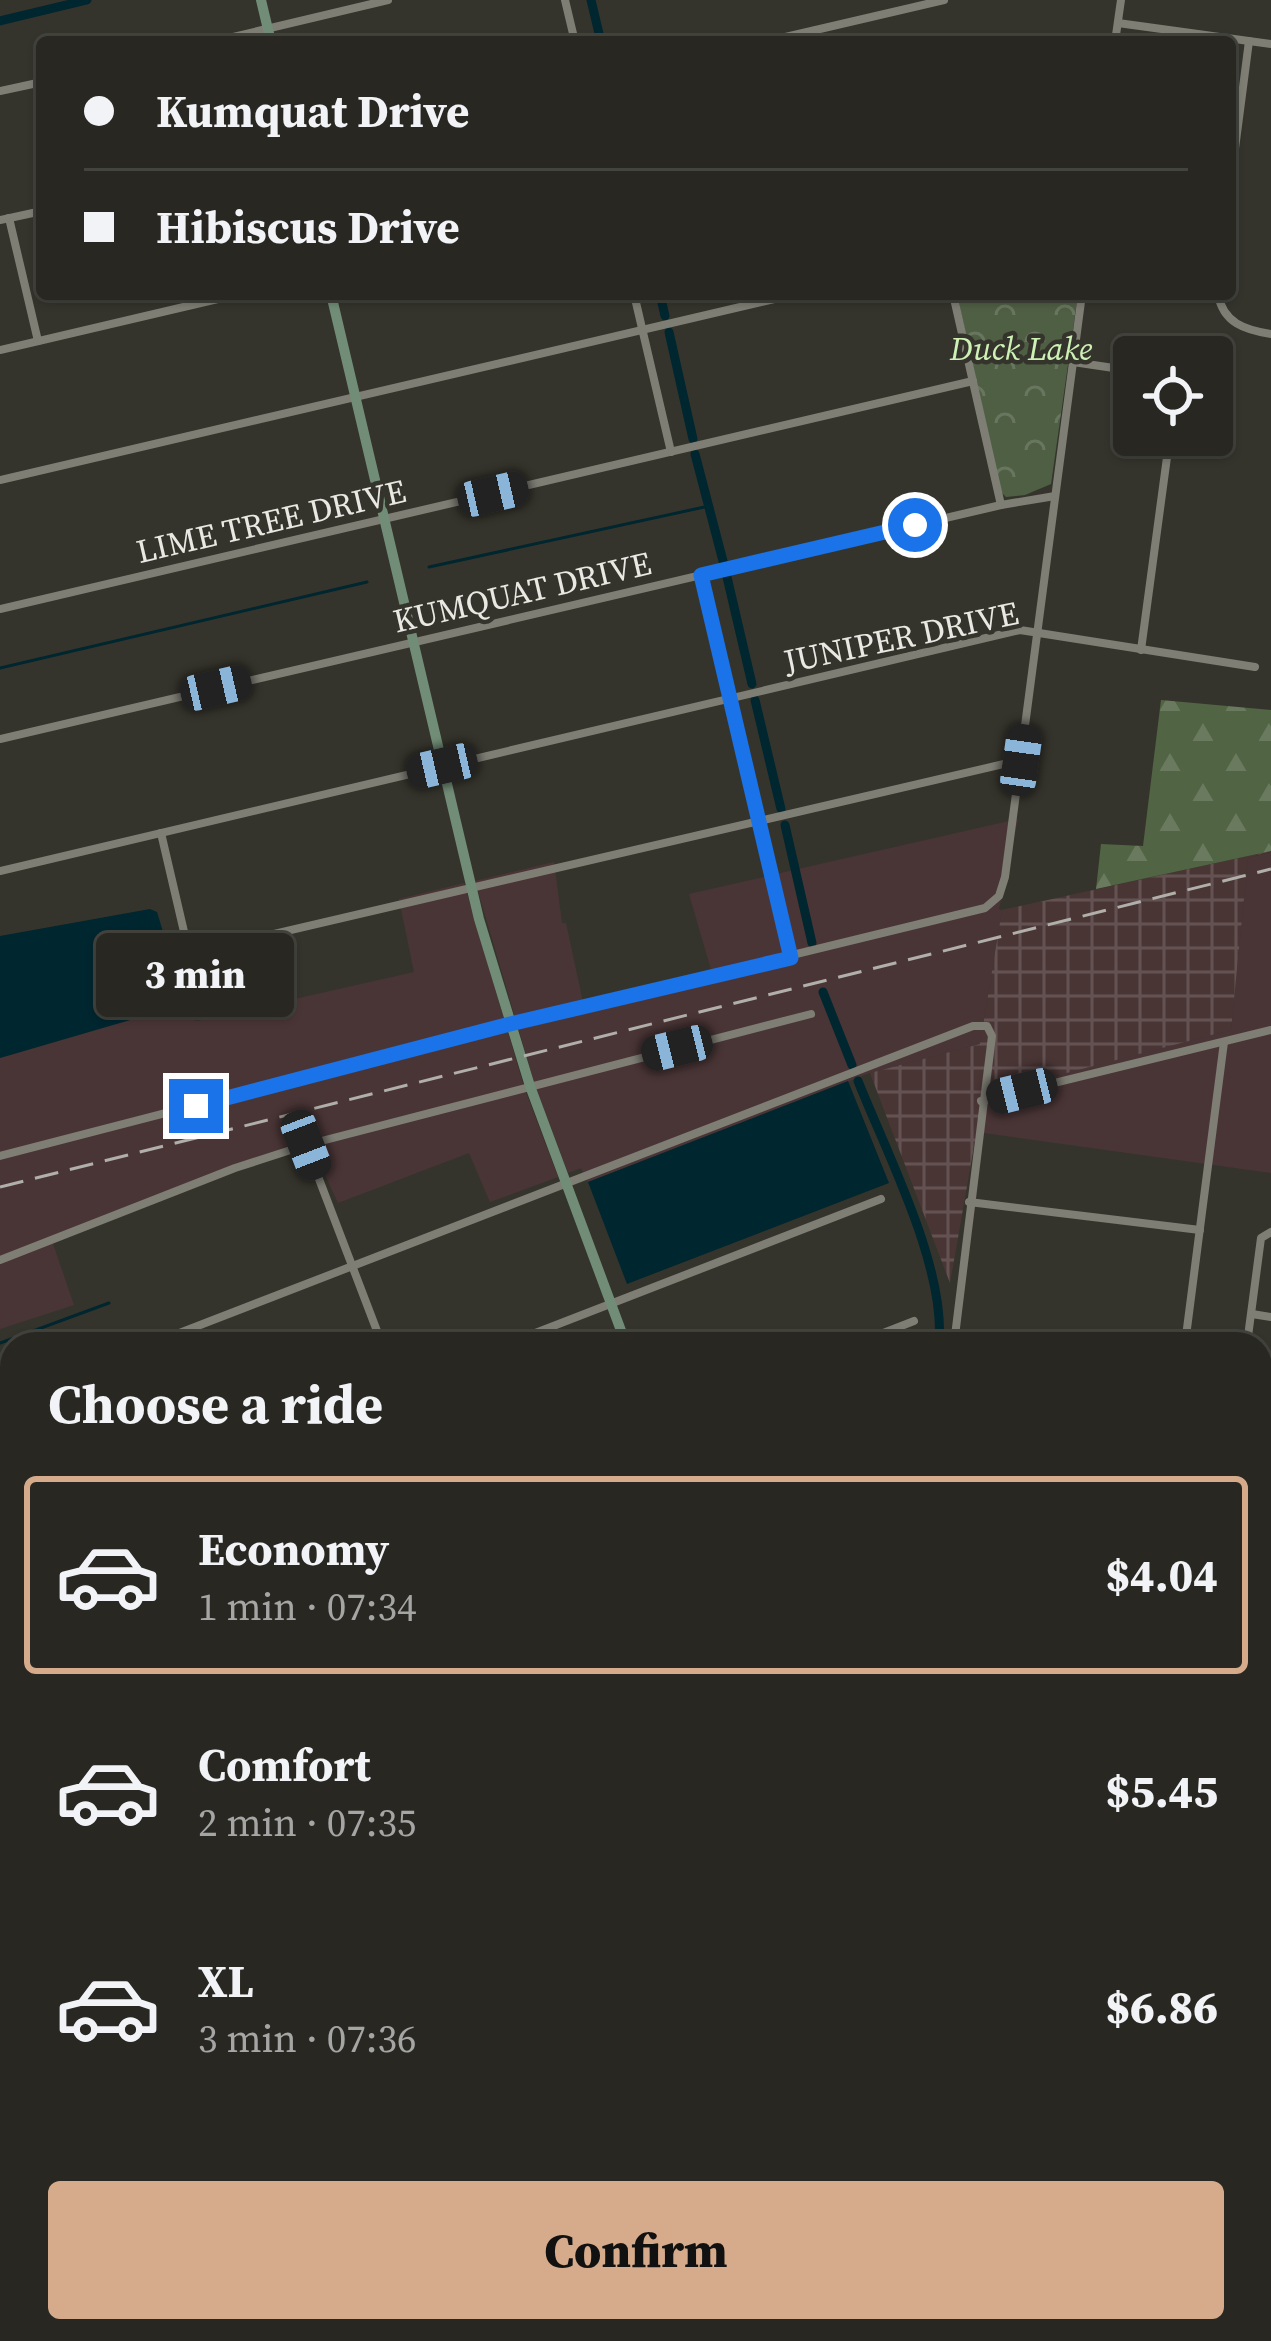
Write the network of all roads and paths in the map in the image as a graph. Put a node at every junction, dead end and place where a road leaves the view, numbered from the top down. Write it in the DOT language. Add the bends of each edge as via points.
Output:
graph roads {
  1 [pos="261,0"];
  2 [pos="388,0"];
  3 [pos="565,0"];
  4 [pos="944,0"];
  5 [pos="1121,0"];
  6 [pos="1118,23"];
  7 [pos="270,35"];
  8 [pos="574,36"];
  9 [pos="790,36"];
  10 [pos="1116,36"];
  11 [pos="1213,36"];
  12 [pos="1236,39"];
  13 [pos="1249,41"];
  14 [pos="1271,44"];
  15 [pos="36,83"];
  16 [pos="0,92"];
  17 [pos="1236,141"];
  18 [pos="36,212"];
  19 [pos="5,219"];
  20 [pos="213,300"];
  21 [pos="332,300"];
  22 [pos="636,300"];
  23 [pos="770,300"];
  24 [pos="954,300"];
  25 [pos="1081,300"];
  26 [pos="1220,300"];
  27 [pos="643,330"];
  28 [pos="1271,334"];
  29 [pos="38,341"];
  30 [pos="0,350"];
  31 [pos="1073,362"];
  32 [pos="1113,367"];
  33 [pos="973,381"];
  34 [pos="355,397"];
  35 [pos="671,452"];
  36 [pos="1167,456"];
  37 [pos="0,480"];
  38 [pos="1055,496"];
  39 [pos="1001,505"];
  40 [pos="384,520"];
  41 [pos="701,575"];
  42 [pos="0,609"];
  43 [pos="1037,633"];
  44 [pos="413,642"];
  45 [pos="1141,650"];
  46 [pos="1255,667"];
  47 [pos="728,698"];
  48 [pos="0,739"];
  49 [pos="1021,760"];
  50 [pos="442,766"];
  51 [pos="758,821"];
  52 [pos="161,833"];
  53 [pos="0,872"];
  54 [pos="471,888"];
  55 [pos="791,958"];
  56 [pos="811,1014"];
  57 [pos="510,1024"];
  58 [pos="1271,1030"];
  59 [pos="1224,1042"];
  60 [pos="530,1086"];
  61 [pos="981,1101"];
  62 [pos="306,1145"];
  63 [pos="0,1156"];
  64 [pos="567,1186"];
  65 [pos="881,1199"];
  66 [pos="969,1202"];
  67 [pos="1199,1230"];
  68 [pos="1271,1232"];
  69 [pos="0,1260"];
  70 [pos="352,1268"];
  71 [pos="612,1305"];
  72 [pos="1252,1314"];
  73 [pos="1271,1317"];
  74 [pos="914,1321"];
  75 [pos="183,1332"];
  76 [pos="377,1332"];
  77 [pos="539,1332"];
  78 [pos="622,1332"];
  79 [pos="886,1332"];
  80 [pos="955,1332"];
  81 [pos="1186,1332"];
  82 [pos="1249,1332"];
  1 -- 7 [label="main road"];
  2 -- 7 [label="street"];
  3 -- 8 [label="street"];
  4 -- 9 [label="street"];
  5 -- 6 [label="street"];
  6 -- 10 [label="street"];
  6 -- 11 [label="street"];
  12 -- 13 [label="street"];
  13 -- 14 [label="street"];
  13 -- 17 [label="street"];
  15 -- 16 [label="street"];
  18 -- 19 [label="street"];
  19 -- 29 [label="street"];
  20 -- 29 [label="street"];
  21 -- 34 [label="main road"];
  22 -- 27 [label="street"];
  23 -- 27 [label="street"];
  24 -- 33 [label="street"];
  25 -- 31 [label="street"];
  26 -- 28 [label="street" via="1245,330"];
  27 -- 34 [label="street"];
  27 -- 35 [label="street"];
  29 -- 30 [label="street"];
  31 -- 32 [label="street"];
  31 -- 38 [label="street"];
  33 -- 35 [label="street, LIME TREE DRIVE"];
  33 -- 39 [label="street"];
  34 -- 37 [label="street"];
  34 -- 40 [label="main road"];
  35 -- 40 [label="street, LIME TREE DRIVE"];
  36 -- 45 [label="street"];
  38 -- 39 [label="street, KUMQUAT DRIVE"];
  38 -- 43 [label="street"];
  39 -- 41 [label="street, KUMQUAT DRIVE"];
  40 -- 42 [label="street, LIME TREE DRIVE"];
  40 -- 44 [label="main road"];
  41 -- 44 [label="street, KUMQUAT DRIVE"];
  41 -- 47 [label="street"];
  43 -- 45 [label="street, JUNIPER DRIVE"];
  43 -- 47 [label="street, JUNIPER DRIVE" via="1020,630"];
  43 -- 49 [label="street"];
  44 -- 48 [label="street, KUMQUAT DRIVE"];
  44 -- 50 [label="main road"];
  45 -- 46 [label="street, JUNIPER DRIVE"];
  47 -- 50 [label="street, JUNIPER DRIVE"];
  47 -- 51 [label="street"];
  49 -- 51 [label="street"];
  49 -- 55 [label="street" via="999,896 985,908"];
  50 -- 52 [label="street, JUNIPER DRIVE"];
  50 -- 54 [label="main road"];
  51 -- 54 [label="street"];
  51 -- 55 [label="street"];
  52 -- 53 [label="street, JUNIPER DRIVE"];
  52 -- 54 [label="street" via="185,936 195,948"];
  54 -- 57 [label="main road"];
  55 -- 57 [label="street"];
  56 -- 60 [label="street"];
  57 -- 60 [label="main road"];
  57 -- 63 [label="street"];
  58 -- 59 [label="street"];
  59 -- 61 [label="street"];
  59 -- 67 [label="street"];
  60 -- 62 [label="street"];
  60 -- 64 [label="main road"];
  61 -- 64 [label="street" via="992,1036 986,1025"];
  61 -- 66 [label="street"];
  62 -- 69 [label="street"];
  62 -- 70 [label="street"];
  64 -- 70 [label="street"];
  64 -- 71 [label="main road"];
  65 -- 71 [label="street"];
  66 -- 67 [label="street"];
  66 -- 80 [label="street"];
  67 -- 81 [label="street"];
  68 -- 72 [label="street" via="1261,1238"];
  70 -- 75 [label="street"];
  70 -- 76 [label="street"];
  71 -- 77 [label="street"];
  71 -- 78 [label="main road"];
  72 -- 73 [label="street"];
  72 -- 82 [label="street"];
  74 -- 79 [label="street"];
}
